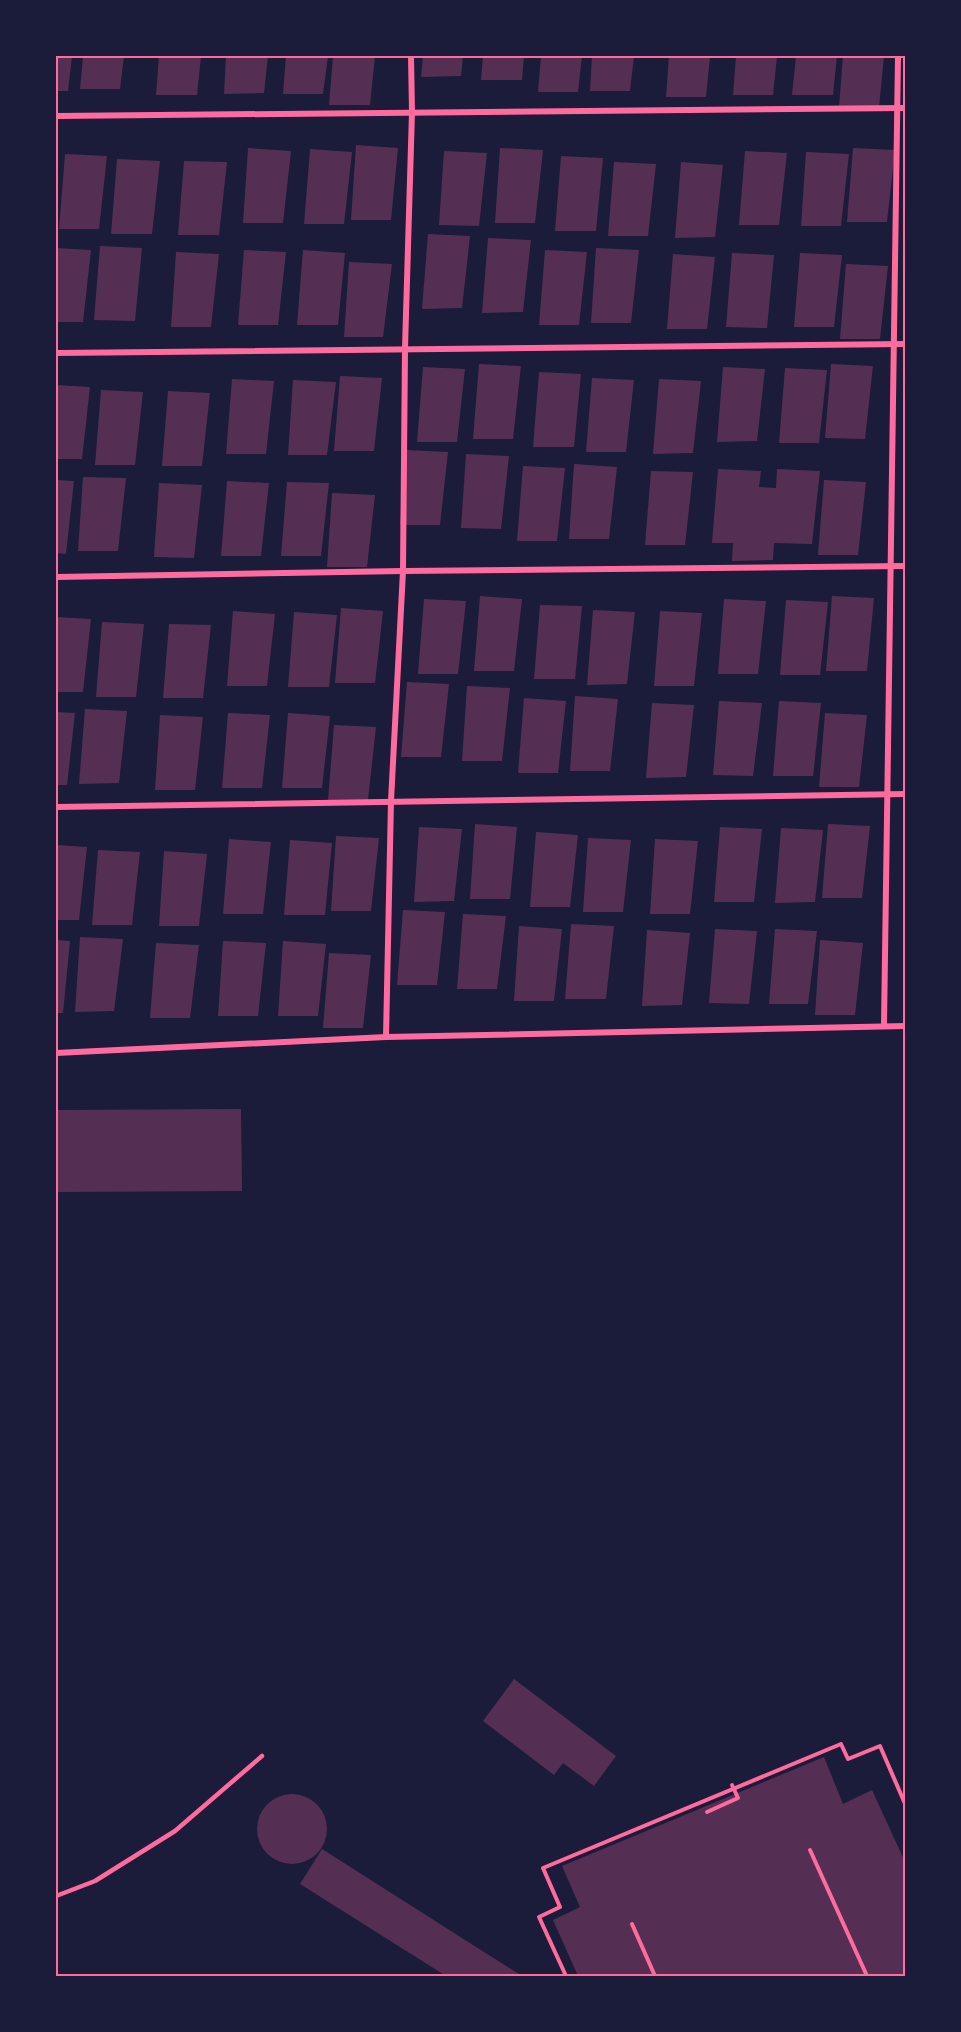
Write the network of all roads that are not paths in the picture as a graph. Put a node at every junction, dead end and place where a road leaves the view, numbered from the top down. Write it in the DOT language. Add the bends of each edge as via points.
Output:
graph roads {
  1 [pos="411,56"];
  2 [pos="898,56"];
  3 [pos="897,108"];
  4 [pos="906,108"];
  5 [pos="412,112"];
  6 [pos="56,116"];
  7 [pos="906,344"];
  8 [pos="894,345"];
  9 [pos="405,348"];
  10 [pos="56,353"];
  11 [pos="891,566"];
  12 [pos="906,566"];
  13 [pos="403,571"];
  14 [pos="56,577"];
  15 [pos="887,793"];
  16 [pos="906,794"];
  17 [pos="391,801"];
  18 [pos="56,807"];
  19 [pos="884,1025"];
  20 [pos="906,1026"];
  21 [pos="386,1037"];
  22 [pos="56,1053"];
  23 [pos="262,1756"];
  24 [pos="56,1896"];
  1 -- 5 [label="street"];
  2 -- 3 [label="street"];
  3 -- 4 [label="street"];
  3 -- 5 [label="street"];
  3 -- 8 [label="street"];
  5 -- 6 [label="street"];
  5 -- 9 [label="street"];
  7 -- 8 [label="street"];
  8 -- 9 [label="street"];
  8 -- 11 [label="street"];
  9 -- 10 [label="street"];
  9 -- 13 [label="street"];
  11 -- 12 [label="street"];
  11 -- 13 [label="street"];
  11 -- 15 [label="street"];
  13 -- 14 [label="street"];
  13 -- 17 [label="street"];
  15 -- 16 [label="street"];
  15 -- 17 [label="street"];
  15 -- 19 [label="street"];
  17 -- 18 [label="street"];
  17 -- 21 [label="street"];
  19 -- 20 [label="street"];
  19 -- 21 [label="street"];
  21 -- 22 [label="street"];
  23 -- 24 [label="lane" via="175,1831 95,1881"];
}
